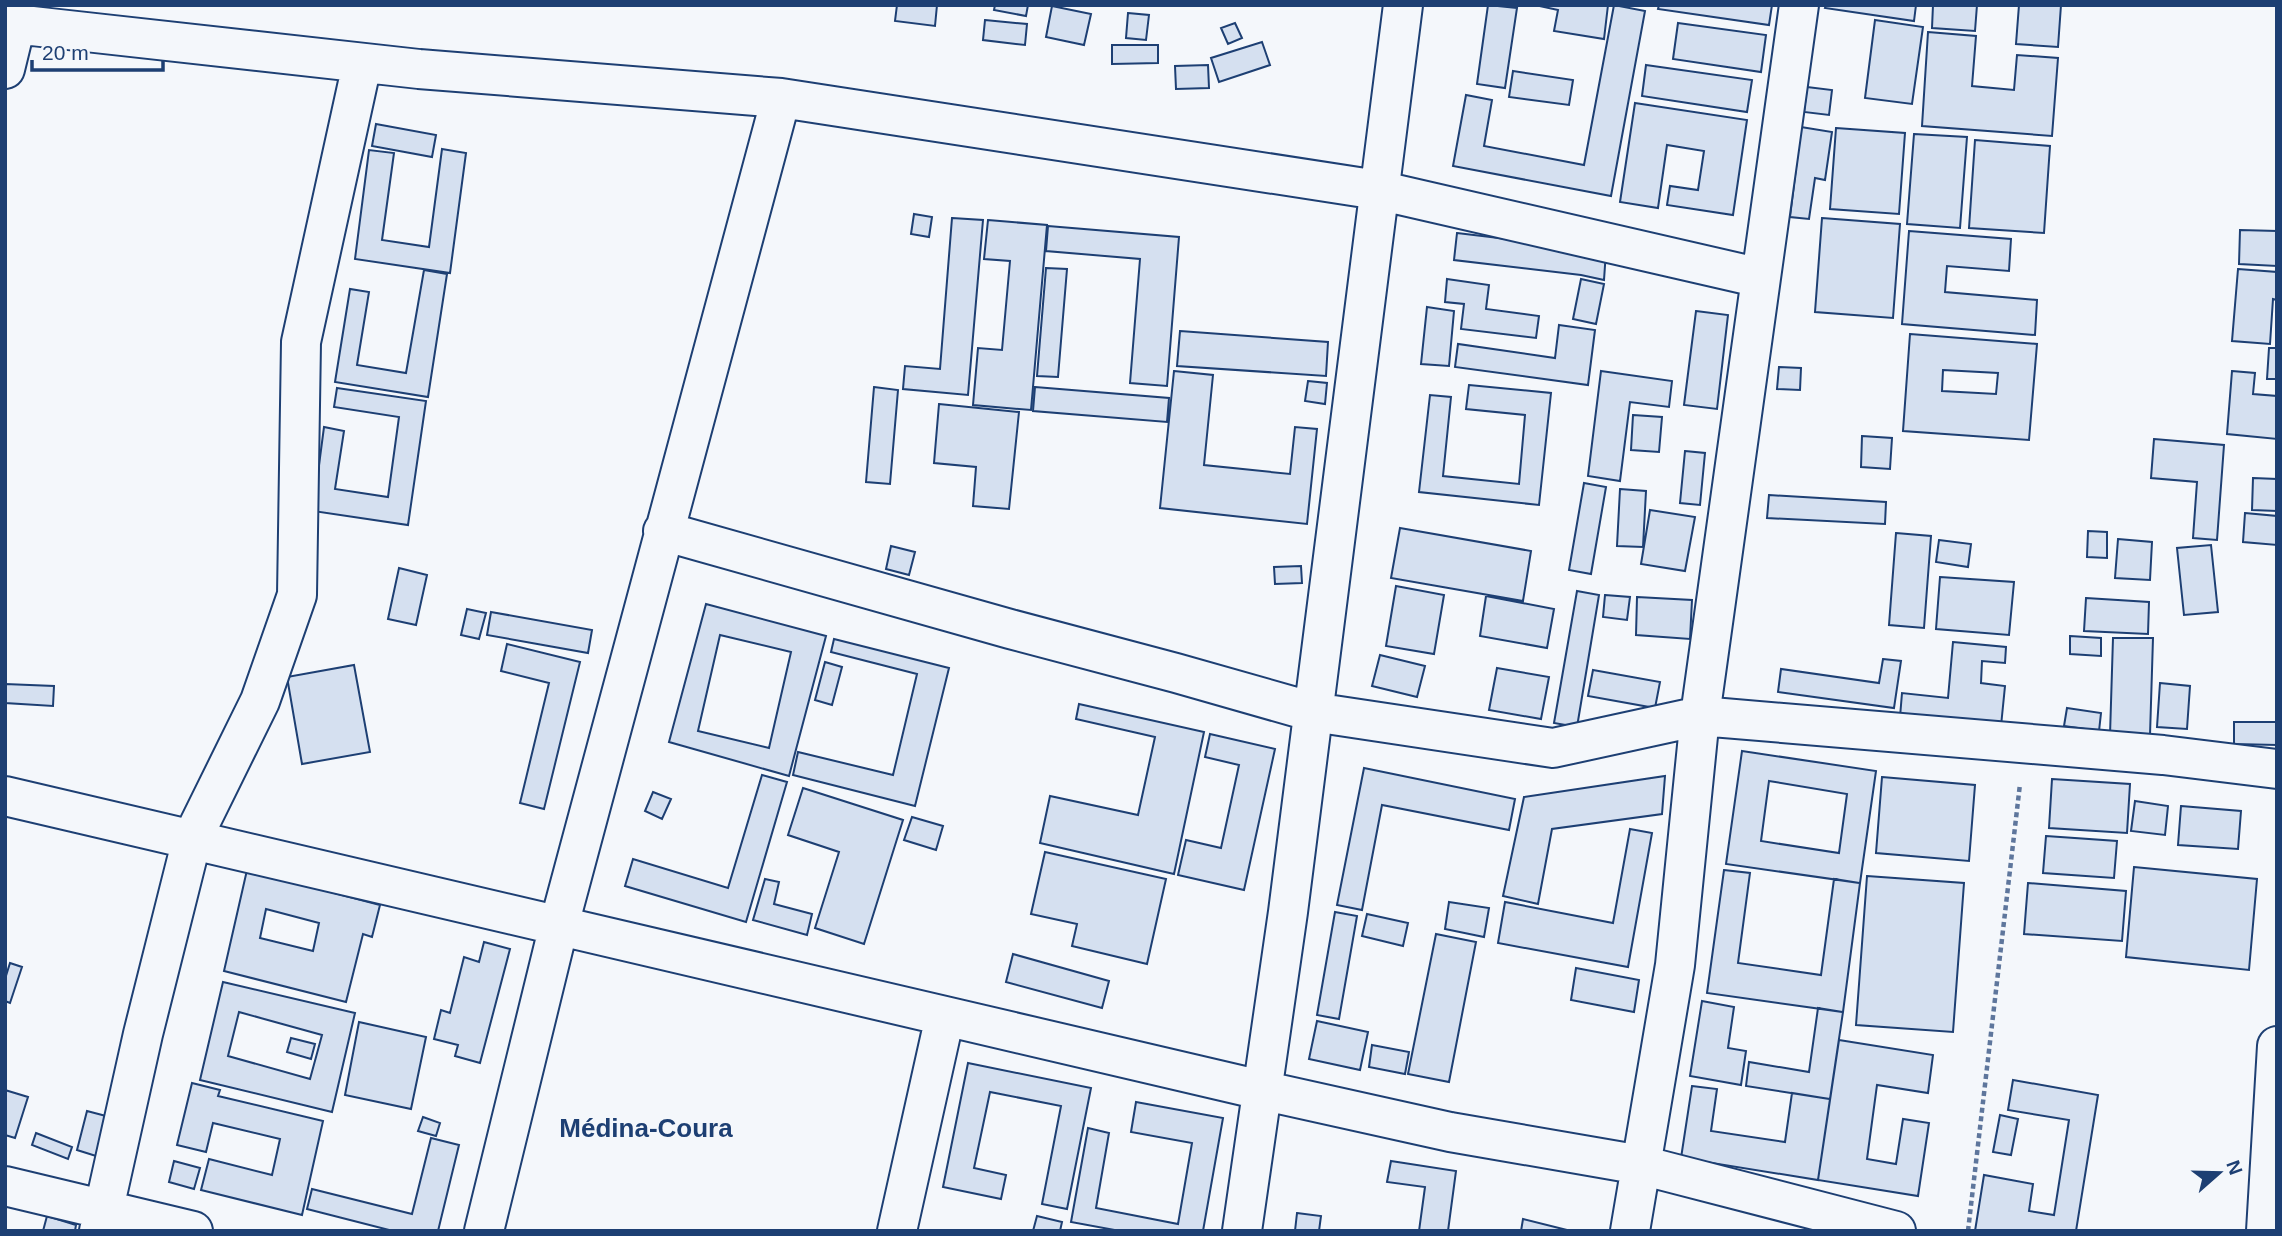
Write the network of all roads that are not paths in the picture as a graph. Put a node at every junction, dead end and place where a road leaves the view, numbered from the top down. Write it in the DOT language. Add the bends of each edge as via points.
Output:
graph roads {
  1 [pos="1403,5"];
  2 [pos="1799,5"];
  3 [pos="11,23"];
  4 [pos="362,64"];
  5 [pos="5,69"];
  6 [pos="781,98"];
  7 [pos="1378,190"];
  8 [pos="1761,278"];
  9 [pos="663,531"];
  10 [pos="1313,712"];
  11 [pos="1700,716"];
  12 [pos="2277,769"];
  13 [pos="5,796"];
  14 [pos="192,839"];
  15 [pos="558,925"];
  16 [pos="945,1016"];
  17 [pos="2277,1046"];
  18 [pos="1261,1090"];
  19 [pos="1641,1166"];
  20 [pos="5,1186"];
  21 [pos="101,1220"];
  22 [pos="193,1231"];
  23 [pos="484,1231"];
  24 [pos="897,1231"];
  25 [pos="1242,1231"];
  26 [pos="1630,1231"];
  27 [pos="1896,1231"];
  28 [pos="2266,1231"];
  1 -- 7 [label="street"];
  2 -- 8 [label="street"];
  3 -- 4 [label="street"];
  3 -- 5 [label="street"];
  4 -- 6 [label="street"];
  4 -- 14 [label="street" via="302,342 297,595 260,701"];
  6 -- 7 [label="street"];
  6 -- 9 [label="street"];
  7 -- 8 [label="street"];
  7 -- 10 [label="street"];
  8 -- 11 [label="street"];
  9 -- 10 [label="street"];
  9 -- 15 [label="street"];
  10 -- 11 [label="street" via="1553,748"];
  10 -- 18 [label="street"];
  11 -- 12 [label="street" via="2163,755"];
  11 -- 19 [label="street" via="1675,965"];
  13 -- 14 [label="street"];
  14 -- 15 [label="street"];
  14 -- 21 [label="street"];
  15 -- 16 [label="street"];
  15 -- 23 [label="street"];
  16 -- 18 [label="street"];
  16 -- 24 [label="street"];
  17 -- 28 [label="street"];
  18 -- 19 [label="street" via="1450,1132"];
  18 -- 25 [label="street"];
  19 -- 26 [label="street"];
  19 -- 27 [label="street"];
  20 -- 21 [label="street"];
  21 -- 22 [label="street"];
}
